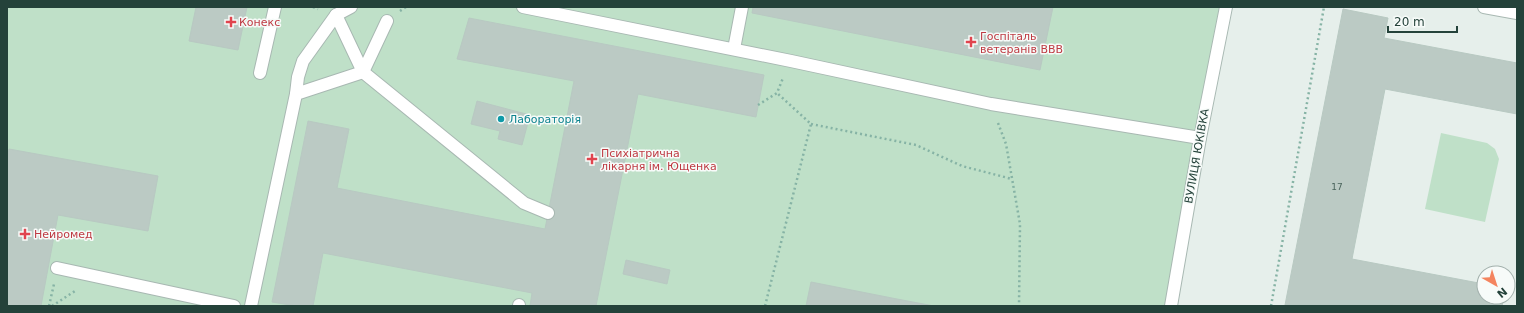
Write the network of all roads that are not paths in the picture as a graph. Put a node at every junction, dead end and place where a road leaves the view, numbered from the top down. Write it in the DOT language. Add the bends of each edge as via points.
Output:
graph roads {
  1 [pos="275,7"];
  2 [pos="352,7"];
  3 [pos="523,7"];
  4 [pos="742,7"];
  5 [pos="1226,7"];
  6 [pos="1484,7"];
  7 [pos="1517,13"];
  8 [pos="336,15"];
  9 [pos="387,21"];
  10 [pos="734,49"];
  11 [pos="363,72"];
  12 [pos="260,73"];
  13 [pos="296,94"];
  14 [pos="1200,138"];
  15 [pos="548,213"];
  16 [pos="57,268"];
  17 [pos="234,306"];
  18 [pos="251,306"];
  19 [pos="1171,306"];
  1 -- 12 [label="street"];
  2 -- 8 [label="street"];
  3 -- 10 [label="street"];
  4 -- 10 [label="street"];
  5 -- 14 [label="street, ВУЛИЦЯ ЮКІВКА"];
  6 -- 7 [label="street"];
  8 -- 11 [label="street"];
  8 -- 13 [label="street" via="303,61"];
  9 -- 11 [label="street"];
  10 -- 14 [label="street" via="991,104"];
  11 -- 13 [label="street"];
  11 -- 15 [label="street" via="524,203"];
  13 -- 18 [label="street"];
  14 -- 19 [label="street, ВУЛИЦЯ ЮКІВКА"];
  16 -- 17 [label="street"];
}
